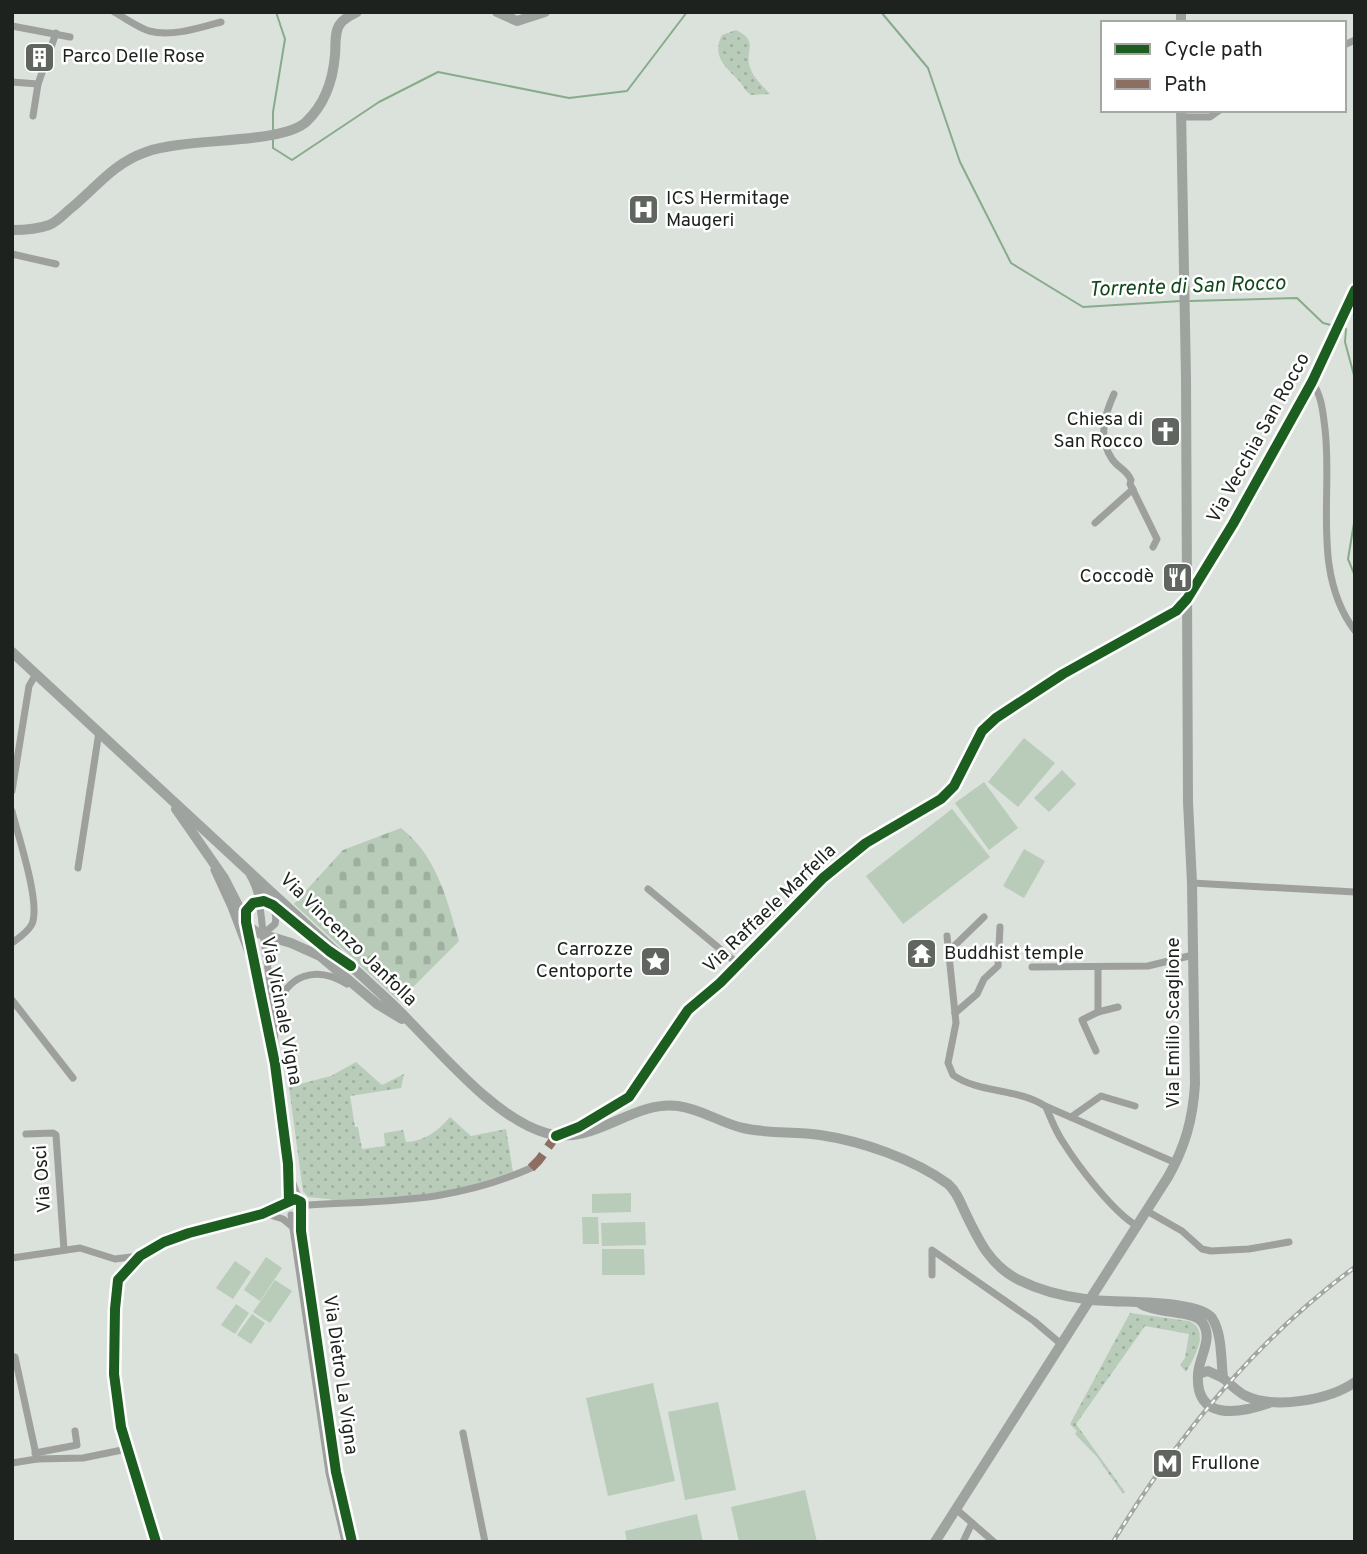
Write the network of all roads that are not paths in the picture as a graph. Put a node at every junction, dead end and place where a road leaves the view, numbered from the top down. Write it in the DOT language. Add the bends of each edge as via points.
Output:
graph roads {
  1 [pos="114,12"];
  2 [pos="357,12"];
  3 [pos="497,12"];
  4 [pos="545,12"];
  5 [pos="221,22"];
  6 [pos="12,26"];
  7 [pos="56,33"];
  8 [pos="70,37"];
  9 [pos="12,82"];
  10 [pos="38,84"];
  11 [pos="1217,112"];
  12 [pos="1181,114"];
  13 [pos="33,116"];
  14 [pos="12,230"];
  15 [pos="12,254"];
  16 [pos="56,264"];
  17 [pos="1355,290"];
  18 [pos="1312,382"];
  19 [pos="1114,394"];
  20 [pos="1133,489"];
  21 [pos="1095,523"];
  22 [pos="1153,547"];
  23 [pos="1187,599"];
  24 [pos="1355,631"];
  25 [pos="12,652"];
  26 [pos="36,674"];
  27 [pos="99,732"];
  28 [pos="12,791"];
  29 [pos="167,796"];
  30 [pos="12,811"];
  31 [pos="199,841"];
  32 [pos="243,865"];
  33 [pos="78,868"];
  34 [pos="253,881"];
  35 [pos="1192,883"];
  36 [pos="648,889"];
  37 [pos="1355,892"];
  38 [pos="259,901"];
  39 [pos="272,905"];
  40 [pos="984,917"];
  41 [pos="246,922"];
  42 [pos="1000,927"];
  43 [pos="263,934"];
  44 [pos="947,936"];
  45 [pos="12,943"];
  46 [pos="948,952"];
  47 [pos="1193,955"];
  48 [pos="738,964"];
  49 [pos="351,966"];
  50 [pos="1032,967"];
  51 [pos="1098,967"];
  52 [pos="258,980"];
  53 [pos="367,996"];
  54 [pos="12,1000"];
  55 [pos="1118,1007"];
  56 [pos="1098,1012"];
  57 [pos="955,1013"];
  58 [pos="275,1015"];
  59 [pos="409,1022"];
  60 [pos="1096,1051"];
  61 [pos="275,1065"];
  62 [pos="73,1078"];
  63 [pos="1045,1106"];
  64 [pos="1135,1106"];
  65 [pos="1071,1117"];
  66 [pos="26,1134"];
  67 [pos="556,1136"];
  68 [pos="1176,1163"];
  69 [pos="288,1164"];
  70 [pos="531,1168"];
  71 [pos="289,1201"];
  72 [pos="302,1206"];
  73 [pos="1147,1211"];
  74 [pos="264,1214"];
  75 [pos="291,1214"];
  76 [pos="1137,1226"];
  77 [pos="294,1228"];
  78 [pos="1289,1242"];
  79 [pos="64,1250"];
  80 [pos="140,1256"];
  81 [pos="12,1258"];
  82 [pos="115,1259"];
  83 [pos="932,1275"];
  84 [pos="118,1280"];
  85 [pos="1089,1300"];
  86 [pos="1140,1304"];
  87 [pos="1061,1344"];
  88 [pos="15,1357"];
  89 [pos="1198,1374"];
  90 [pos="1223,1378"];
  91 [pos="16,1379"];
  92 [pos="1355,1382"];
  93 [pos="1272,1401"];
  94 [pos="75,1432"];
  95 [pos="463,1433"];
  96 [pos="127,1449"];
  97 [pos="36,1456"];
  98 [pos="12,1463"];
  99 [pos="956,1509"];
  100 [pos="972,1523"];
  101 [pos="156,1542"];
  102 [pos="345,1542"];
  103 [pos="352,1542"];
  104 [pos="485,1542"];
  105 [pos="935,1542"];
  106 [pos="963,1542"];
  107 [pos="994,1542"];
  1 -- 5 [label="street" via="149,31 169,33"];
  2 -- 14 [label="main road" via="337,30 333,71 324,99 297,129 146,152 113,168 51,225"];
  3 -- 4 [label="main road" via="517,21"];
  6 -- 7 [label="street"];
  7 -- 8 [label="street"];
  7 -- 10 [label="street"];
  9 -- 10 [label="street"];
  10 -- 13 [label="street"];
  11 -- 12 [label="street" via="1210,117"];
  12 -- 23 [label="main road, Via Emilio Scaglione"];
  15 -- 16 [label="street"];
  17 -- 18 [label="street, Via Vecchia San Rocco"];
  18 -- 23 [label="street, Via Vecchia San Rocco"];
  18 -- 24 [label="street" via="1322,408 1327,449 1330,577"];
  19 -- 20 [label="street" via="1102,425 1111,458 1128,472"];
  20 -- 21 [label="street"];
  20 -- 22 [label="street" via="1157,539"];
  23 -- 35 [label="main road, Via Emilio Scaglione"];
  23 -- 48 [label="street, Via Raffaele Marfella" via="1172,615 1063,674 996,718 982,731 954,786 941,799 866,843 823,878"];
  25 -- 26 [label="main road, Via Vincenzo Janfolla"];
  26 -- 27 [label="main road, Via Vincenzo Janfolla"];
  26 -- 28 [label="street" via="29,686"];
  27 -- 29 [label="main road, Via Vincenzo Janfolla"];
  27 -- 33 [label="street"];
  29 -- 31 [label="main road, Via Vincenzo Janfolla"];
  29 -- 32 [label="main road, Via Vincenzo Janfolla"];
  30 -- 45 [label="street" via="34,905 31,926"];
  31 -- 41 [label="main road, Via Vincenzo Janfolla"];
  31 -- 52 [label="street" via="231,907"];
  32 -- 34 [label="street, Via Vicinale Vigna"];
  32 -- 49 [label="main road, Via Vincenzo Janfolla"];
  34 -- 38 [label="street, Via Vicinale Vigna"];
  34 -- 39 [label="street"];
  35 -- 37 [label="street"];
  35 -- 47 [label="main road, Via Emilio Scaglione"];
  36 -- 48 [label="street"];
  38 -- 39 [label="street, Via Vicinale Vigna"];
  38 -- 41 [label="street, Via Vicinale Vigna" via="246,911"];
  38 -- 43 [label="street, Via Vicinale Vigna"];
  39 -- 43 [label="street" via="275,924"];
  39 -- 49 [label="street, Via Vicinale Vigna"];
  40 -- 46 [label="street"];
  41 -- 43 [label="main road, Via Vincenzo Janfolla"];
  41 -- 52 [label="street, Via Vicinale Vigna"];
  42 -- 57 [label="street" via="998,966"];
  43 -- 53 [label="main road, Via Vincenzo Janfolla" via="320,956"];
  43 -- 58 [label="street, Via Vicinale Vigna"];
  44 -- 46 [label="street"];
  46 -- 57 [label="street"];
  47 -- 51 [label="street" via="1147,966"];
  47 -- 68 [label="main road, Via Emilio Scaglione" via="1193,1110"];
  48 -- 67 [label="street, Via Raffaele Marfella" via="688,1010 629,1097 598,1118"];
  49 -- 59 [label="main road, Via Vincenzo Janfolla"];
  50 -- 51 [label="street"];
  51 -- 56 [label="street"];
  52 -- 61 [label="street, Via Vicinale Vigna"];
  53 -- 58 [label="street, Via Vicinale Vigna" via="336,977 309,975 284,989"];
  53 -- 59 [label="main road, Via Vincenzo Janfolla"];
  54 -- 62 [label="street"];
  55 -- 56 [label="street"];
  56 -- 60 [label="street" via="1082,1020"];
  57 -- 63 [label="street" via="948,1063 953,1075"];
  58 -- 61 [label="street, Via Vicinale Vigna"];
  59 -- 67 [label="main road" via="508,1115"];
  61 -- 69 [label="street, Via Vicinale Vigna"];
  63 -- 65 [label="street"];
  63 -- 76 [label="street" via="1076,1161 1114,1208"];
  64 -- 65 [label="street" via="1101,1096"];
  65 -- 68 [label="street"];
  66 -- 79 [label="street, Via Osci" via="55,1135"];
  67 -- 85 [label="main road" via="587,1133 666,1105 683,1106 746,1129 818,1135 868,1147 947,1184 988,1255 1006,1273 1042,1290"];
  68 -- 73 [label="main road, Via Emilio Scaglione"];
  69 -- 71 [label="street, Via Vicinale Vigna"];
  69 -- 72 [label="street, Via Vicinale Vigna"];
  70 -- 72 [label="street" via="437,1198"];
  71 -- 72 [label="street"];
  71 -- 74 [label="street"];
  71 -- 75 [label="street, Via Vicinale Vigna" via="286,1209"];
  72 -- 75 [label="street"];
  72 -- 103 [label="street, Via Dietro La Vigna" via="301,1231 336,1472"];
  73 -- 76 [label="main road, Via Emilio Scaglione"];
  73 -- 78 [label="street" via="1211,1251"];
  74 -- 75 [label="street"];
  74 -- 77 [label="street" via="283,1219"];
  74 -- 80 [label="street" via="176,1237"];
  75 -- 77 [label="street, Via Dietro La Vigna"];
  76 -- 85 [label="main road, Via Emilio Scaglione"];
  77 -- 102 [label="street, Via Dietro La Vigna" via="329,1473"];
  79 -- 81 [label="street"];
  79 -- 82 [label="street" via="87,1248"];
  80 -- 82 [label="street"];
  80 -- 84 [label="street"];
  82 -- 84 [label="street"];
  83 -- 87 [label="street" via="930,1253 935,1250"];
  84 -- 96 [label="street" via="114,1374"];
  85 -- 86 [label="main road"];
  85 -- 87 [label="main road, Via Emilio Scaglione"];
  86 -- 89 [label="main road" via="1196,1317 1203,1323 1206,1345"];
  86 -- 90 [label="main road" via="1191,1307 1209,1315 1216,1326"];
  87 -- 99 [label="main road, Via Emilio Scaglione"];
  88 -- 91 [label="street"];
  89 -- 90 [label="main road" via="1208,1371"];
  89 -- 93 [label="main road" via="1201,1397 1216,1410"];
  90 -- 93 [label="main road" via="1243,1395"];
  91 -- 97 [label="street"];
  92 -- 93 [label="main road" via="1332,1395"];
  94 -- 97 [label="street" via="77,1444"];
  95 -- 104 [label="street"];
  96 -- 97 [label="street" via="83,1458"];
  96 -- 101 [label="street"];
  97 -- 98 [label="street"];
  99 -- 100 [label="street"];
  99 -- 105 [label="main road, Via Emilio Scaglione"];
  100 -- 106 [label="street"];
  100 -- 107 [label="street"];
}
